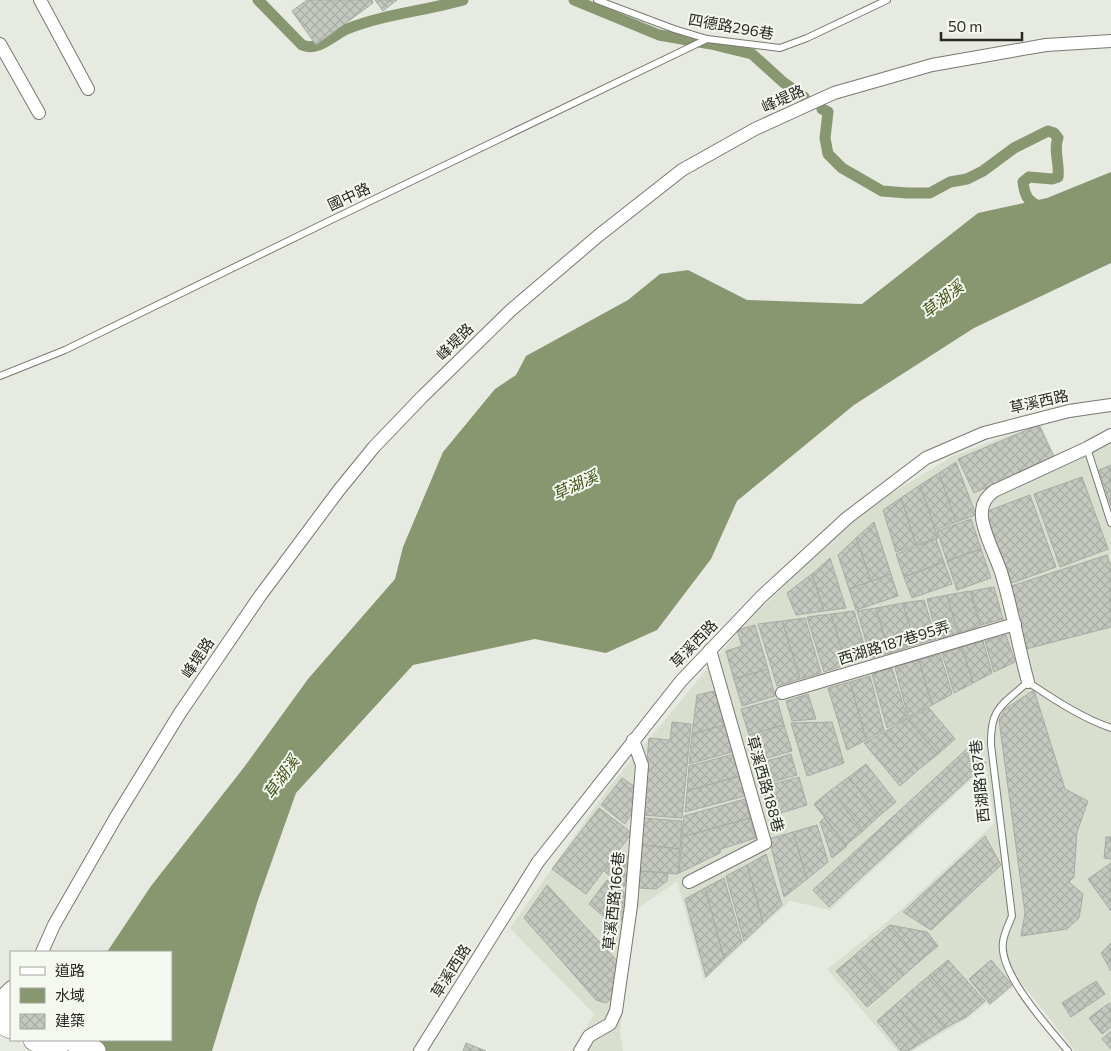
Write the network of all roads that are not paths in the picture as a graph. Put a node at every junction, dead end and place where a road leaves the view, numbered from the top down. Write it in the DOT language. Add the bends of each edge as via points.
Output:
graph roads {
  1 [pos="40,0"];
  2 [pos="596,0"];
  3 [pos="887,0"];
  4 [pos="706,39"];
  5 [pos="1111,41"];
  6 [pos="0,44"];
  7 [pos="88,89"];
  8 [pos="39,113"];
  9 [pos="0,376"];
  10 [pos="1111,405"];
  11 [pos="1111,435"];
  12 [pos="1087,448"];
  13 [pos="1111,523"];
  14 [pos="1015,624"];
  15 [pos="710,650"];
  16 [pos="1028,682"];
  17 [pos="782,693"];
  18 [pos="1111,728"];
  19 [pos="633,740"];
  20 [pos="689,882"];
  21 [pos="42,951"];
  22 [pos="10,988"];
  23 [pos="0,998"];
  24 [pos="36,1041"];
  25 [pos="74,1041"];
  26 [pos="57,1051"];
  27 [pos="95,1051"];
  28 [pos="420,1051"];
  29 [pos="580,1051"];
  30 [pos="1068,1051"];
  1 -- 7 [label="street"];
  2 -- 4 [label="lane, 四德路296巷"];
  3 -- 4 [label="lane, 四德路296巷" via="780,48"];
  4 -- 9 [label="lane, 國中路" via="65,350"];
  5 -- 21 [label="street, 峰堤路" via="1046,45 932,64 834,93 755,129 682,170 598,236 510,311 449,371 374,447 340,490 260,596 180,713 111,825"];
  6 -- 8 [label="street"];
  10 -- 15 [label="street, 草溪西路" via="1061,412 984,433 926,458 821,541"];
  11 -- 12 [label="street"];
  12 -- 13 [label="lane"];
  12 -- 14 [label="street" via="986,497 982,519"];
  14 -- 16 [label="street"];
  14 -- 17 [label="street, 西湖路187巷95弄"];
  15 -- 19 [label="street, 草溪西路"];
  15 -- 20 [label="street, 草溪西路188巷" via="765,843"];
  16 -- 18 [label="lane"];
  16 -- 30 [label="lane, 西湖路187巷" via="996,711 990,727 1012,916 1002,943 1006,964 1024,997"];
  19 -- 28 [label="street, 草溪西路" via="538,862"];
  19 -- 29 [label="street, 草溪西路166巷" via="642,765 631,906 616,1011 610,1024 589,1036"];
  22 -- 23 [label="street"];
  24 -- 26 [label="highway"];
  25 -- 27 [label="highway"];
}
